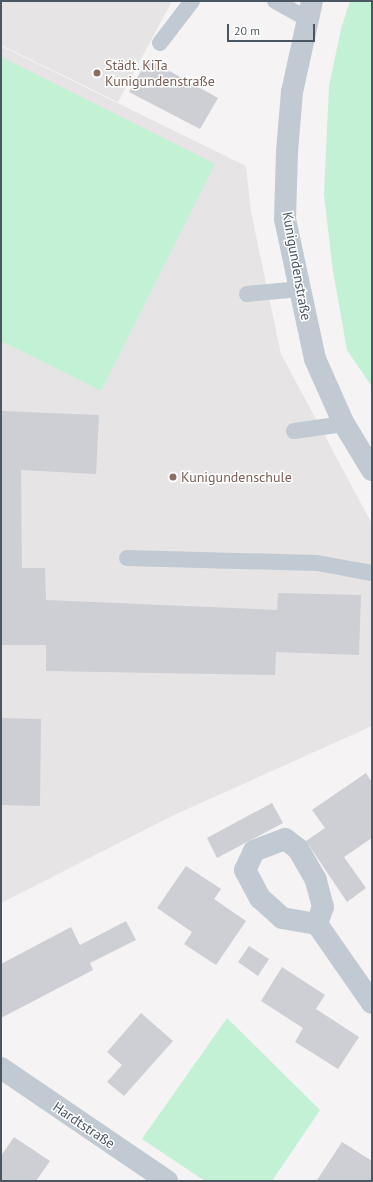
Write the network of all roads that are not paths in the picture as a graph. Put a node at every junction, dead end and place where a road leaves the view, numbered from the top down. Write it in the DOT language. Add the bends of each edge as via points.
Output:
graph roads {
  1 [pos="192,1"];
  2 [pos="275,1"];
  3 [pos="310,10"];
  4 [pos="160,43"];
  5 [pos="300,289"];
  6 [pos="247,294"];
  7 [pos="344,424"];
  8 [pos="294,431"];
  9 [pos="372,470"];
  10 [pos="128,558"];
  11 [pos="372,573"];
  12 [pos="317,924"];
  13 [pos="372,1003"];
  14 [pos="1,1068"];
  15 [pos="167,1181"];
  1 -- 4 [label="lane"];
  2 -- 3 [label="lane"];
  3 -- 5 [label="street, Kunigundenstraße" via="292,92 287,152 285,219"];
  5 -- 6 [label="lane"];
  5 -- 7 [label="street, Kunigundenstraße" via="315,359"];
  7 -- 8 [label="lane"];
  7 -- 9 [label="street, Kunigundenstraße"];
  10 -- 11 [label="lane" via="317,563"];
  12 -- 13 [label="street"];
  14 -- 15 [label="street, Hardtstraße"];
}
